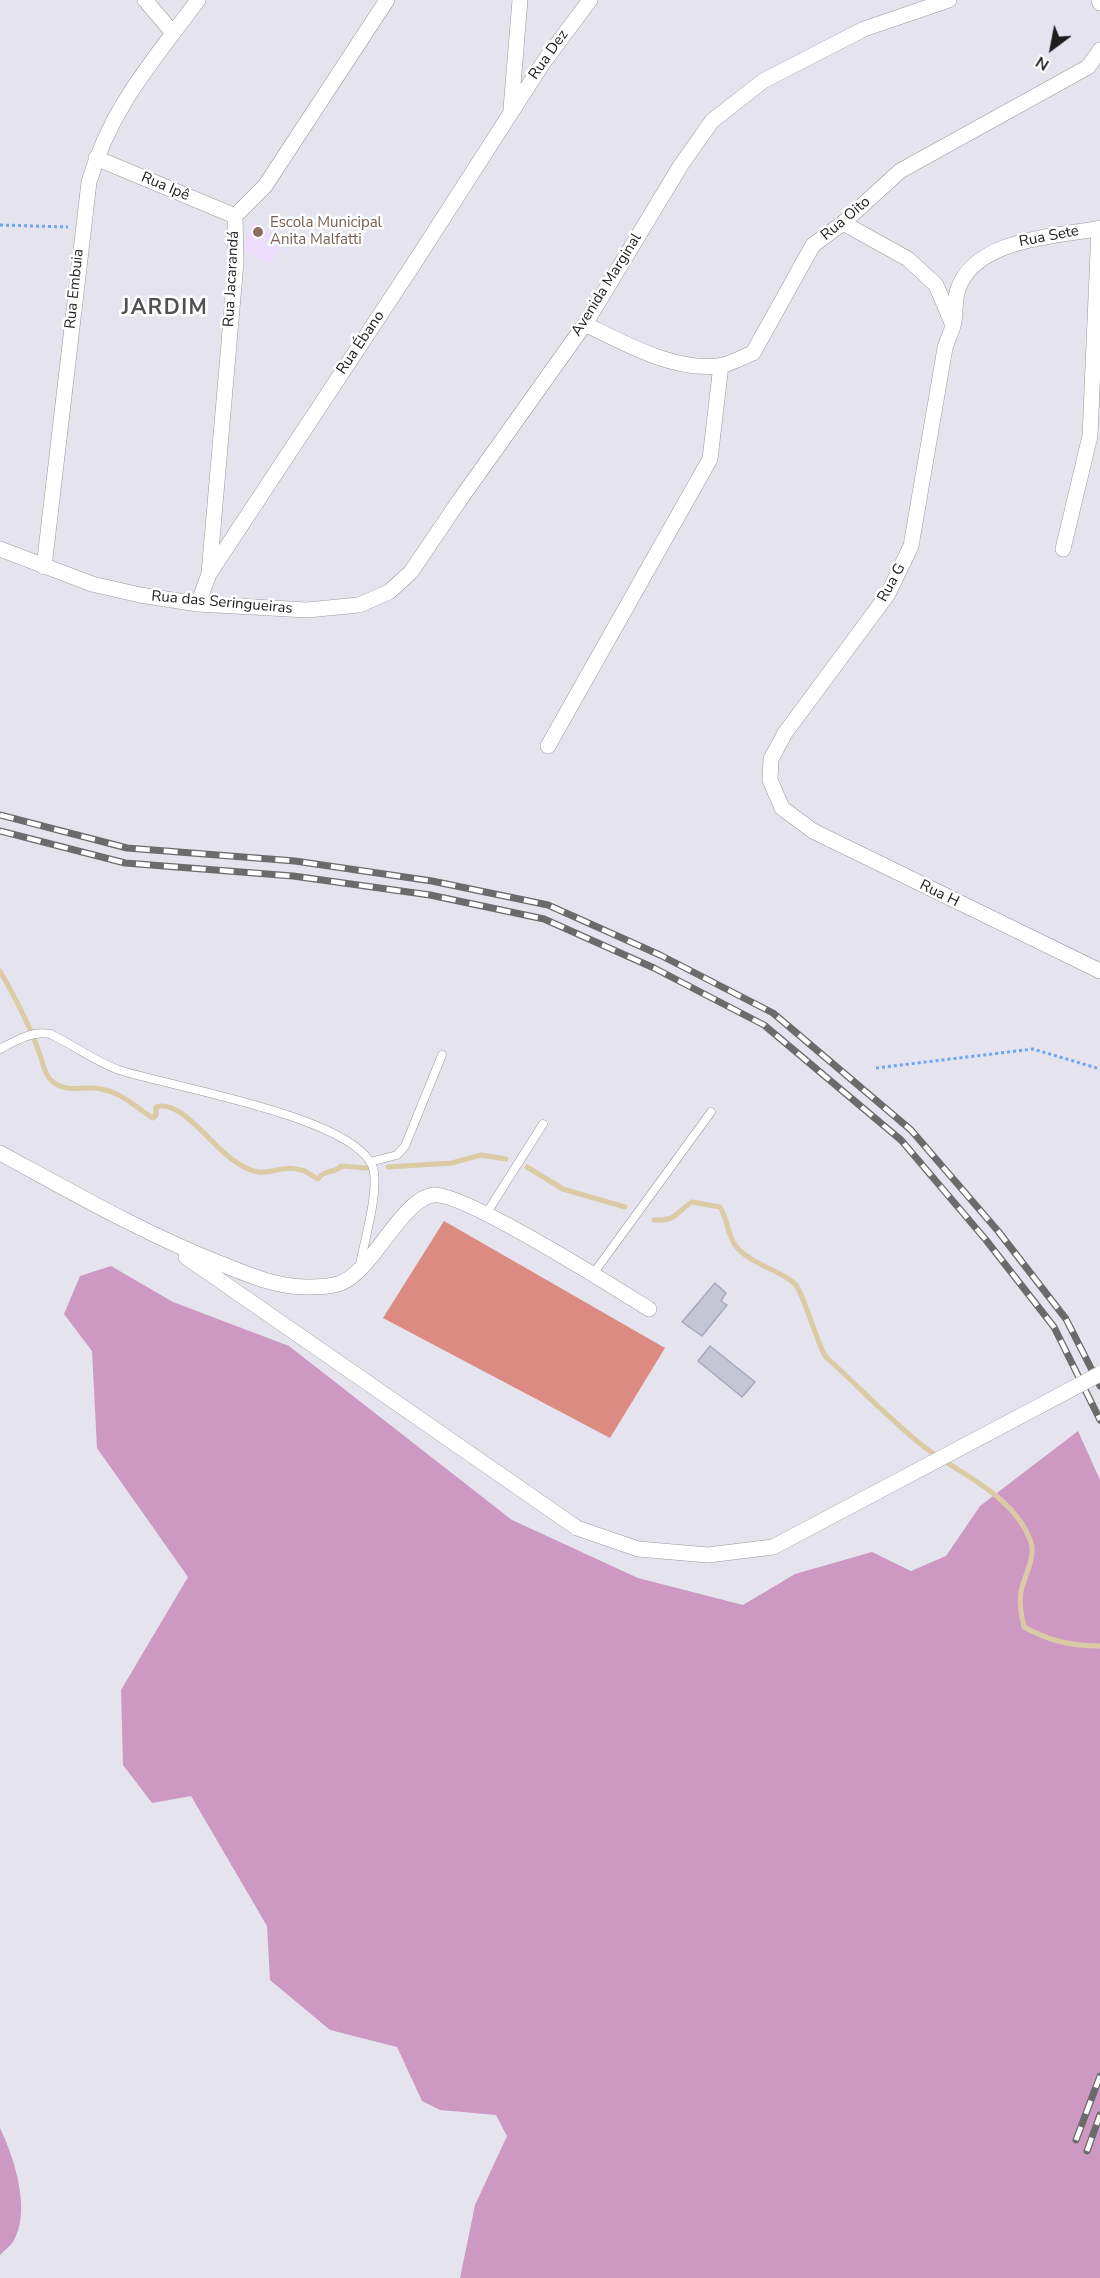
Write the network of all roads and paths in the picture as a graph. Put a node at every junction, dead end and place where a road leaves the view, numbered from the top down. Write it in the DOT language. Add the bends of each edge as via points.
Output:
graph roads {
  1 [pos="145,0"];
  2 [pos="198,0"];
  3 [pos="387,0"];
  4 [pos="520,0"];
  5 [pos="590,0"];
  6 [pos="949,0"];
  7 [pos="173,33"];
  8 [pos="1100,50"];
  9 [pos="511,112"];
  10 [pos="96,158"];
  11 [pos="235,216"];
  12 [pos="843,224"];
  13 [pos="0,225"];
  14 [pos="82,228"];
  15 [pos="1100,228"];
  16 [pos="585,324"];
  17 [pos="953,326"];
  18 [pos="722,365"];
  19 [pos="0,549"];
  20 [pos="1063,549"];
  21 [pos="44,567"];
  22 [pos="209,574"];
  23 [pos="198,604"];
  24 [pos="307,610"];
  25 [pos="548,746"];
  26 [pos="782,808"];
  27 [pos="1100,971"];
  28 [pos="0,1049"];
  29 [pos="442,1055"];
  30 [pos="876,1068"];
  31 [pos="1100,1070"];
  32 [pos="711,1112"];
  33 [pos="543,1124"];
  34 [pos="0,1153"];
  35 [pos="370,1162"];
  36 [pos="486,1214"];
  37 [pos="164,1241"];
  38 [pos="359,1269"];
  39 [pos="593,1274"];
  40 [pos="649,1309"];
  41 [pos="1100,1374"];
  1 -- 7 [label="street"];
  2 -- 7 [label="street, Rua Embuia"];
  3 -- 11 [label="street, Rua Jacarandá" via="265,186"];
  4 -- 9 [label="street"];
  5 -- 9 [label="street, Rua Dez"];
  6 -- 16 [label="street, Avenida Marginal" via="844,39 763,81 712,121"];
  7 -- 10 [label="street, Rua Embuia" via="122,103"];
  8 -- 12 [label="street, Rua Oito" via="1088,67 900,171"];
  9 -- 22 [label="street, Rua Ébano"];
  10 -- 11 [label="street, Rua Ipê"];
  10 -- 14 [label="street, Rua Embuia"];
  11 -- 22 [label="street, Rua Jacarandá" via="236,262"];
  12 -- 17 [label="street" via="915,265 936,285"];
  12 -- 18 [label="street, Rua Oito" via="813,245 753,353"];
  13 -- 14 [label="path"];
  14 -- 21 [label="street, Rua Embuia"];
  15 -- 17 [label="street, Rua Sete" via="1014,243 988,255 958,289"];
  15 -- 20 [label="street" via="1090,436"];
  16 -- 18 [label="street, Rua Oito" via="654,357"];
  16 -- 24 [label="street, Avenida Marginal" via="411,573 389,592 359,605"];
  17 -- 26 [label="street, Rua G" via="945,348 911,546 888,594 785,733 771,759 770,780"];
  18 -- 25 [label="street" via="710,459"];
  19 -- 21 [label="street, Rua das Seringueiras"];
  21 -- 23 [label="street, Rua das Seringueiras" via="92,584"];
  22 -- 23 [label="street, Rua Jacarandá"];
  23 -- 24 [label="street, Rua das Seringueiras"];
  26 -- 27 [label="street, Rua H" via="813,831"];
  28 -- 35 [label="lane" via="42,1032 116,1069 312,1124 339,1136 363,1152"];
  29 -- 35 [label="lane" via="405,1146 397,1155"];
  30 -- 31 [label="path" via="1033,1049"];
  32 -- 39 [label="lane"];
  33 -- 36 [label="lane"];
  34 -- 37 [label="street"];
  35 -- 38 [label="lane" via="375,1183"];
  36 -- 38 [label="street" via="445,1196 432,1195 416,1203"];
  36 -- 39 [label="street"];
  37 -- 38 [label="street" via="282,1286 340,1284"];
  37 -- 41 [label="street, bridge" via="577,1528 638,1549 708,1555 772,1547"];
  39 -- 40 [label="street"];
}
